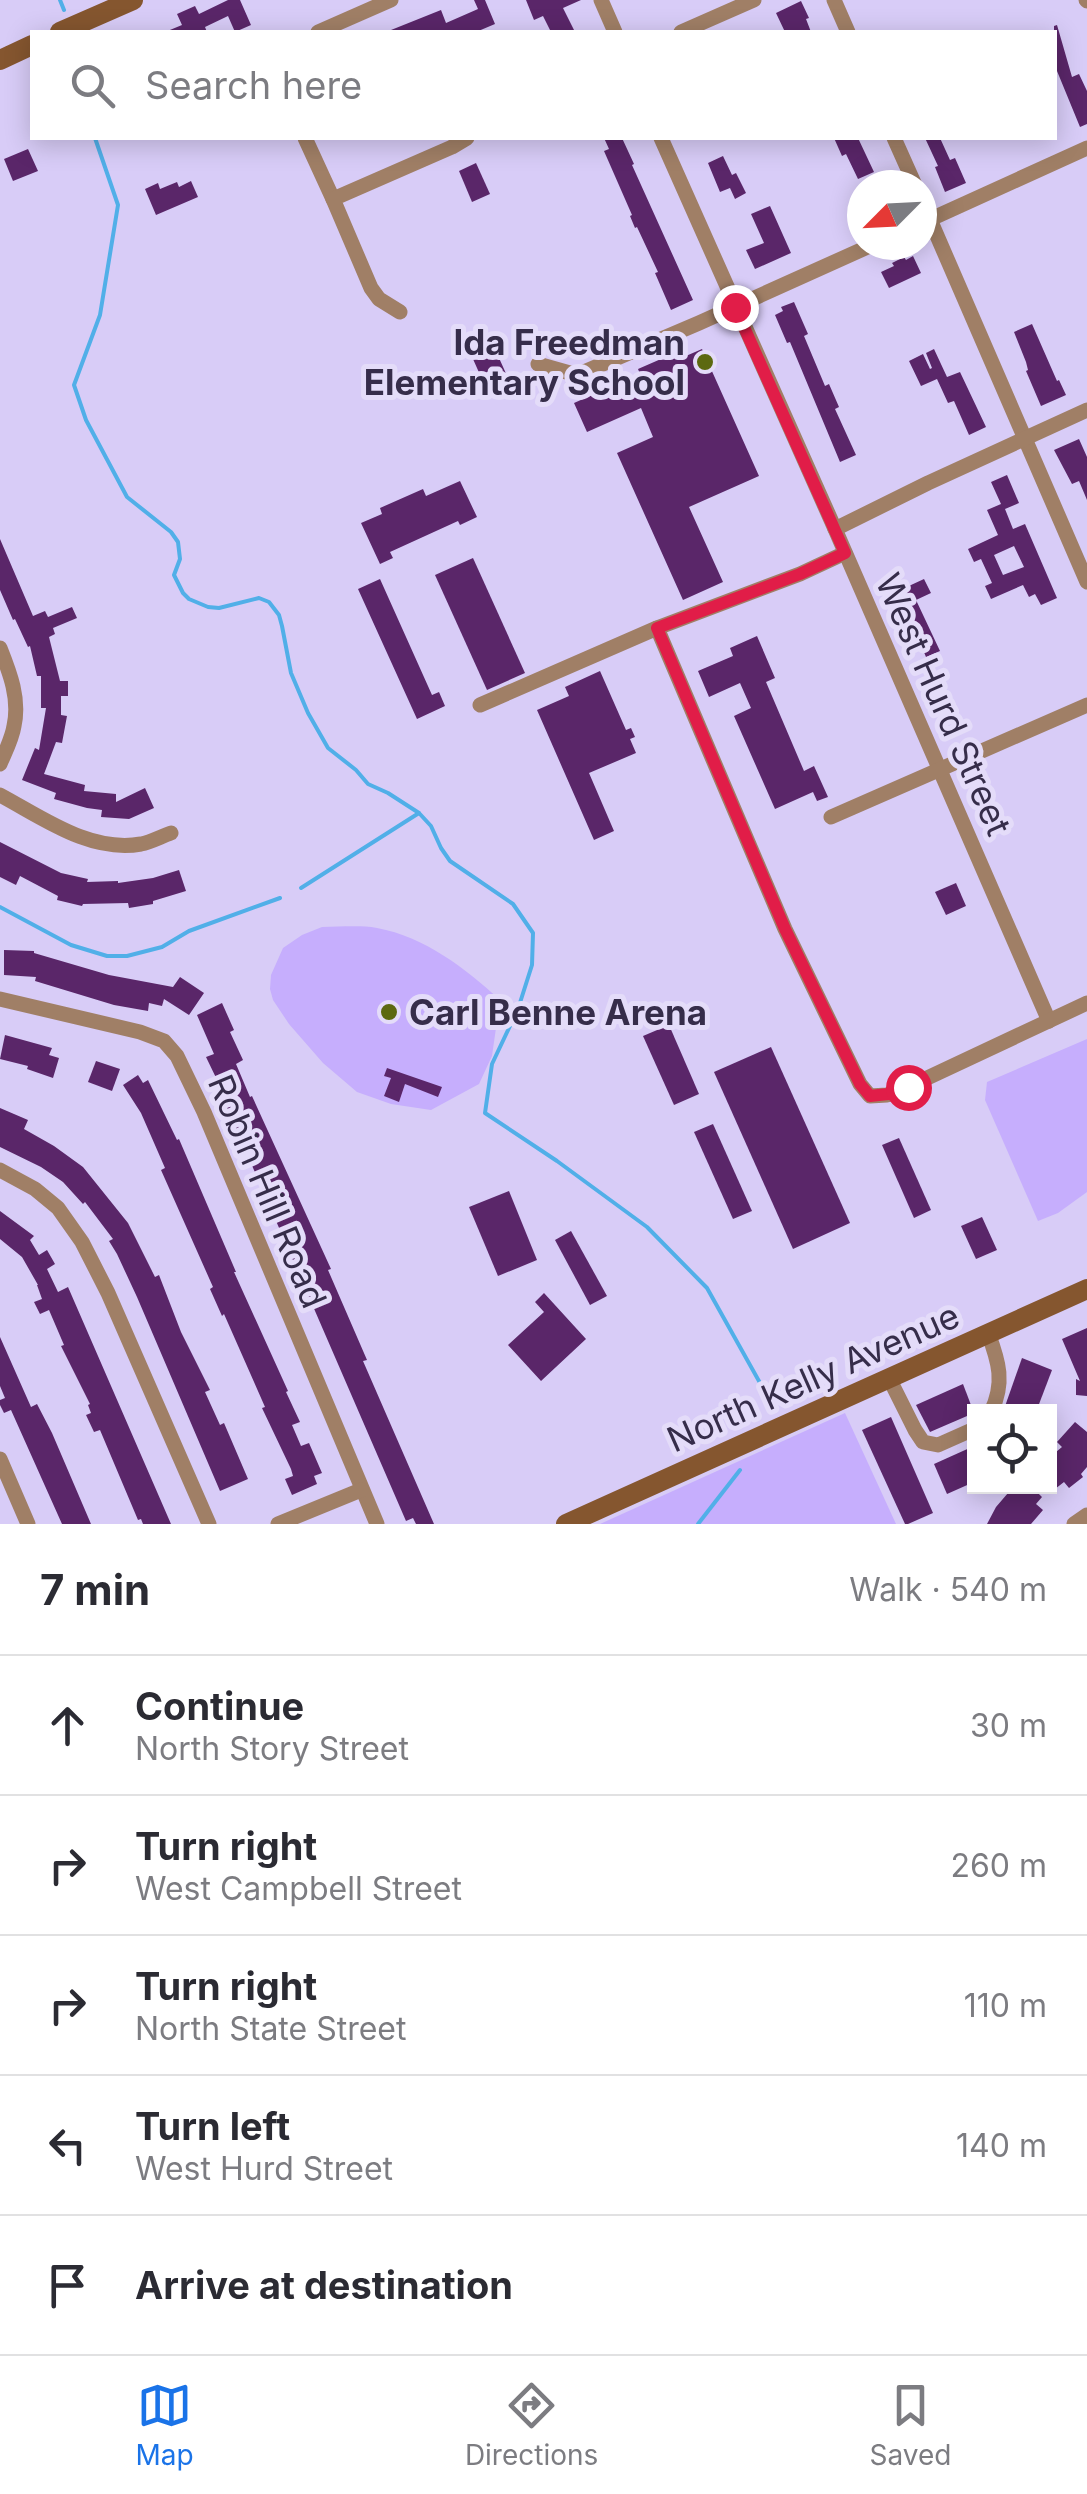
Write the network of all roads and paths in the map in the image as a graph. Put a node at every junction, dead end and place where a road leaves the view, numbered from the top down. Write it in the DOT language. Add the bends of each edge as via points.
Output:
graph roads {
  1 [pos="134,0"];
  2 [pos="390,0"];
  3 [pos="601,0"];
  4 [pos="754,0"];
  5 [pos="834,0"];
  6 [pos="65,30"];
  7 [pos="322,30"];
  8 [pos="614,30"];
  9 [pos="686,30"];
  10 [pos="847,30"];
  11 [pos="30,46"];
  12 [pos="0,60"];
  13 [pos="306,140"];
  14 [pos="464,140"];
  15 [pos="662,140"];
  16 [pos="895,140"];
  17 [pos="1087,148"];
  18 [pos="908,170"];
  19 [pos="333,199"];
  20 [pos="937,216"];
  21 [pos="937,245"];
  22 [pos="847,256"];
  23 [pos="735,307"];
  24 [pos="400,312"];
  25 [pos="538,364"];
  26 [pos="1087,410"];
  27 [pos="1025,438"];
  28 [pos="836,530"];
  29 [pos="845,553"];
  30 [pos="1087,582"];
  31 [pos="657,628"];
  32 [pos="0,648"];
  33 [pos="480,705"];
  34 [pos="1087,705"];
  35 [pos="0,764"];
  36 [pos="941,771"];
  37 [pos="0,795"];
  38 [pos="831,817"];
  39 [pos="171,833"];
  40 [pos="0,998"];
  41 [pos="1087,1003"];
  42 [pos="1049,1021"];
  43 [pos="0,1170"];
  44 [pos="1087,1289"];
  45 [pos="988,1334"];
  46 [pos="889,1378"];
  47 [pos="995,1404"];
  48 [pos="967,1432"];
  49 [pos="0,1459"];
  50 [pos="361,1490"];
  51 [pos="1087,1515"];
  52 [pos="28,1524"];
  53 [pos="209,1524"];
  54 [pos="278,1524"];
  55 [pos="376,1524"];
  56 [pos="566,1524"];
  57 [pos="1074,1524"];
  1 -- 6 [label="main road"];
  2 -- 7 [label="street"];
  3 -- 8 [label="street"];
  4 -- 9 [label="street"];
  5 -- 10 [label="street"];
  11 -- 12 [label="main road"];
  13 -- 19 [label="street"];
  14 -- 19 [label="street"];
  15 -- 23 [label="street, West Hurd Street"];
  16 -- 18 [label="street"];
  17 -- 20 [label="street"];
  19 -- 24 [label="street" via="371,288"];
  21 -- 27 [label="street"];
  22 -- 23 [label="street"];
  23 -- 25 [label="street" via="577,374"];
  23 -- 28 [label="street, West Hurd Street"];
  26 -- 27 [label="street"];
  27 -- 28 [label="street"];
  27 -- 30 [label="street"];
  28 -- 29 [label="street, West Hurd Street"];
  29 -- 31 [label="street"];
  29 -- 36 [label="street, West Hurd Street"];
  31 -- 33 [label="street"];
  31 -- 42 [label="street" via="785,929 870,1096 908,1087"];
  32 -- 35 [label="street" via="16,696"];
  34 -- 36 [label="street"];
  36 -- 38 [label="street"];
  36 -- 42 [label="street, West Hurd Street"];
  37 -- 39 [label="street" via="86,840 142,844"];
  40 -- 50 [label="street, Robin Hill Road" via="140,1032 164,1041 178,1056"];
  41 -- 42 [label="street"];
  43 -- 53 [label="street" via="58,1208 82,1242"];
  44 -- 45 [label="main road, North Kelly Avenue"];
  45 -- 46 [label="main road, North Kelly Avenue"];
  45 -- 47 [label="street" via="999,1360"];
  46 -- 48 [label="street" via="923,1442 938,1446"];
  46 -- 56 [label="main road, North Kelly Avenue"];
  49 -- 52 [label="street"];
  50 -- 54 [label="street"];
  50 -- 55 [label="street, Robin Hill Road"];
  51 -- 57 [label="street"];
}
